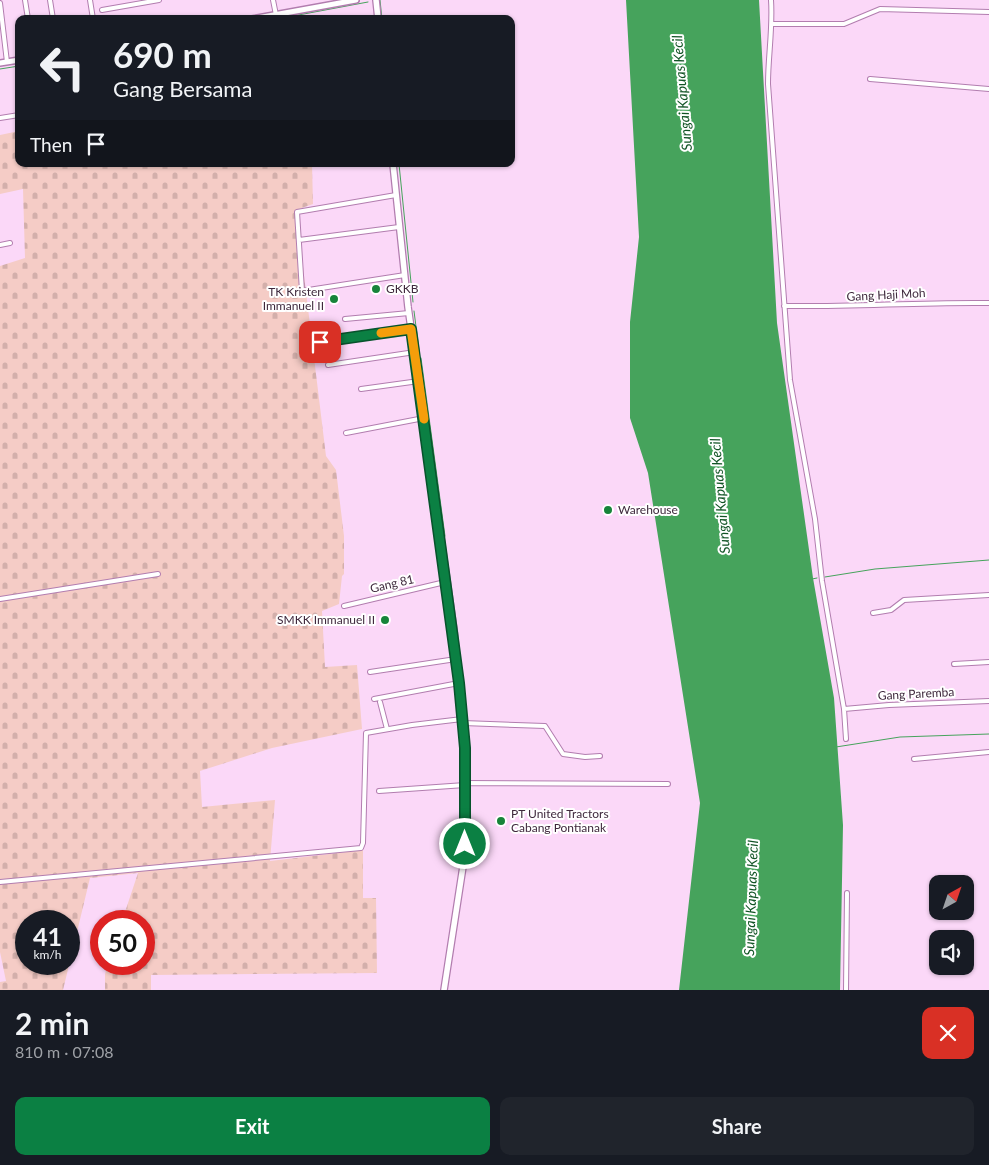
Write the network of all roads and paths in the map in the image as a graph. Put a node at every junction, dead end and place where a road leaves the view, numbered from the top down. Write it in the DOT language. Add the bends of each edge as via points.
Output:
graph roads {
  1 [pos="25,0"];
  2 [pos="50,0"];
  3 [pos="90,0"];
  4 [pos="159,0"];
  5 [pos="273,0"];
  6 [pos="356,0"];
  7 [pos="376,0"];
  8 [pos="771,0"];
  9 [pos="0,3"];
  10 [pos="102,10"];
  11 [pos="989,12"];
  12 [pos="27,15"];
  13 [pos="52,15"];
  14 [pos="93,15"];
  15 [pos="276,15"];
  16 [pos="378,15"];
  17 [pos="772,24"];
  18 [pos="15,61"];
  19 [pos="7,62"];
  20 [pos="0,63"];
  21 [pos="870,79"];
  22 [pos="989,89"];
  23 [pos="15,116"];
  24 [pos="0,118"];
  25 [pos="393,167"];
  26 [pos="396,195"];
  27 [pos="399,227"];
  28 [pos="299,240"];
  29 [pos="10,243"];
  30 [pos="0,245"];
  31 [pos="405,275"];
  32 [pos="989,303"];
  33 [pos="784,306"];
  34 [pos="409,312"];
  35 [pos="345,319"];
  36 [pos="411,329"];
  37 [pos="320,342"];
  38 [pos="415,352"];
  39 [pos="328,365"];
  40 [pos="419,381"];
  41 [pos="361,389"];
  42 [pos="424,418"];
  43 [pos="346,433"];
  44 [pos="158,574"];
  45 [pos="445,582"];
  46 [pos="989,595"];
  47 [pos="0,599"];
  48 [pos="344,606"];
  49 [pos="873,614"];
  50 [pos="456,659"];
  51 [pos="989,662"];
  52 [pos="954,664"];
  53 [pos="370,672"];
  54 [pos="459,683"];
  55 [pos="374,699"];
  56 [pos="380,702"];
  57 [pos="989,702"];
  58 [pos="844,709"];
  59 [pos="462,721"];
  60 [pos="386,729"];
  61 [pos="846,739"];
  62 [pos="989,752"];
  63 [pos="600,756"];
  64 [pos="914,759"];
  65 [pos="465,784"];
  66 [pos="668,784"];
  67 [pos="379,791"];
  68 [pos="0,882"];
  69 [pos="847,893"];
  70 [pos="444,990"];
  71 [pos="846,990"];
  1 -- 12 [label="street"];
  2 -- 13 [label="street"];
  3 -- 14 [label="street"];
  4 -- 10 [label="street"];
  5 -- 15 [label="street"];
  6 -- 15 [label="street"];
  7 -- 16 [label="main road"];
  8 -- 17 [label="street"];
  9 -- 19 [label="street"];
  11 -- 17 [label="street" via="880,9 844,24"];
  17 -- 33 [label="street" via="768,84"];
  18 -- 19 [label="street"];
  19 -- 20 [label="street"];
  21 -- 22 [label="street"];
  23 -- 24 [label="street"];
  25 -- 26 [label="main road"];
  26 -- 27 [label="main road"];
  26 -- 28 [label="street" via="297,212"];
  27 -- 28 [label="street"];
  27 -- 31 [label="main road"];
  28 -- 31 [label="street" via="302,291"];
  29 -- 30 [label="street"];
  31 -- 34 [label="main road"];
  32 -- 33 [label="street, Gang Haji Moh"];
  33 -- 58 [label="street" via="792,397 815,519"];
  34 -- 35 [label="street"];
  34 -- 36 [label="main road"];
  36 -- 37 [label="street"];
  36 -- 38 [label="main road"];
  38 -- 39 [label="street"];
  38 -- 40 [label="main road"];
  40 -- 41 [label="street"];
  40 -- 42 [label="main road"];
  42 -- 43 [label="street"];
  42 -- 45 [label="main road"];
  44 -- 47 [label="street"];
  45 -- 48 [label="street, Gang 81"];
  45 -- 50 [label="main road"];
  46 -- 49 [label="street" via="904,600 892,610"];
  50 -- 53 [label="street"];
  50 -- 54 [label="main road"];
  51 -- 52 [label="street"];
  54 -- 55 [label="street"];
  54 -- 59 [label="main road"];
  56 -- 60 [label="street"];
  57 -- 58 [label="street, Gang Paremba"];
  58 -- 61 [label="street"];
  59 -- 60 [label="street"];
  59 -- 63 [label="street" via="545,726 563,754"];
  59 -- 65 [label="main road"];
  60 -- 68 [label="street" via="366,733 361,848"];
  62 -- 64 [label="street"];
  65 -- 66 [label="street"];
  65 -- 67 [label="street"];
  65 -- 70 [label="main road" via="464,860"];
  69 -- 71 [label="street"];
}
